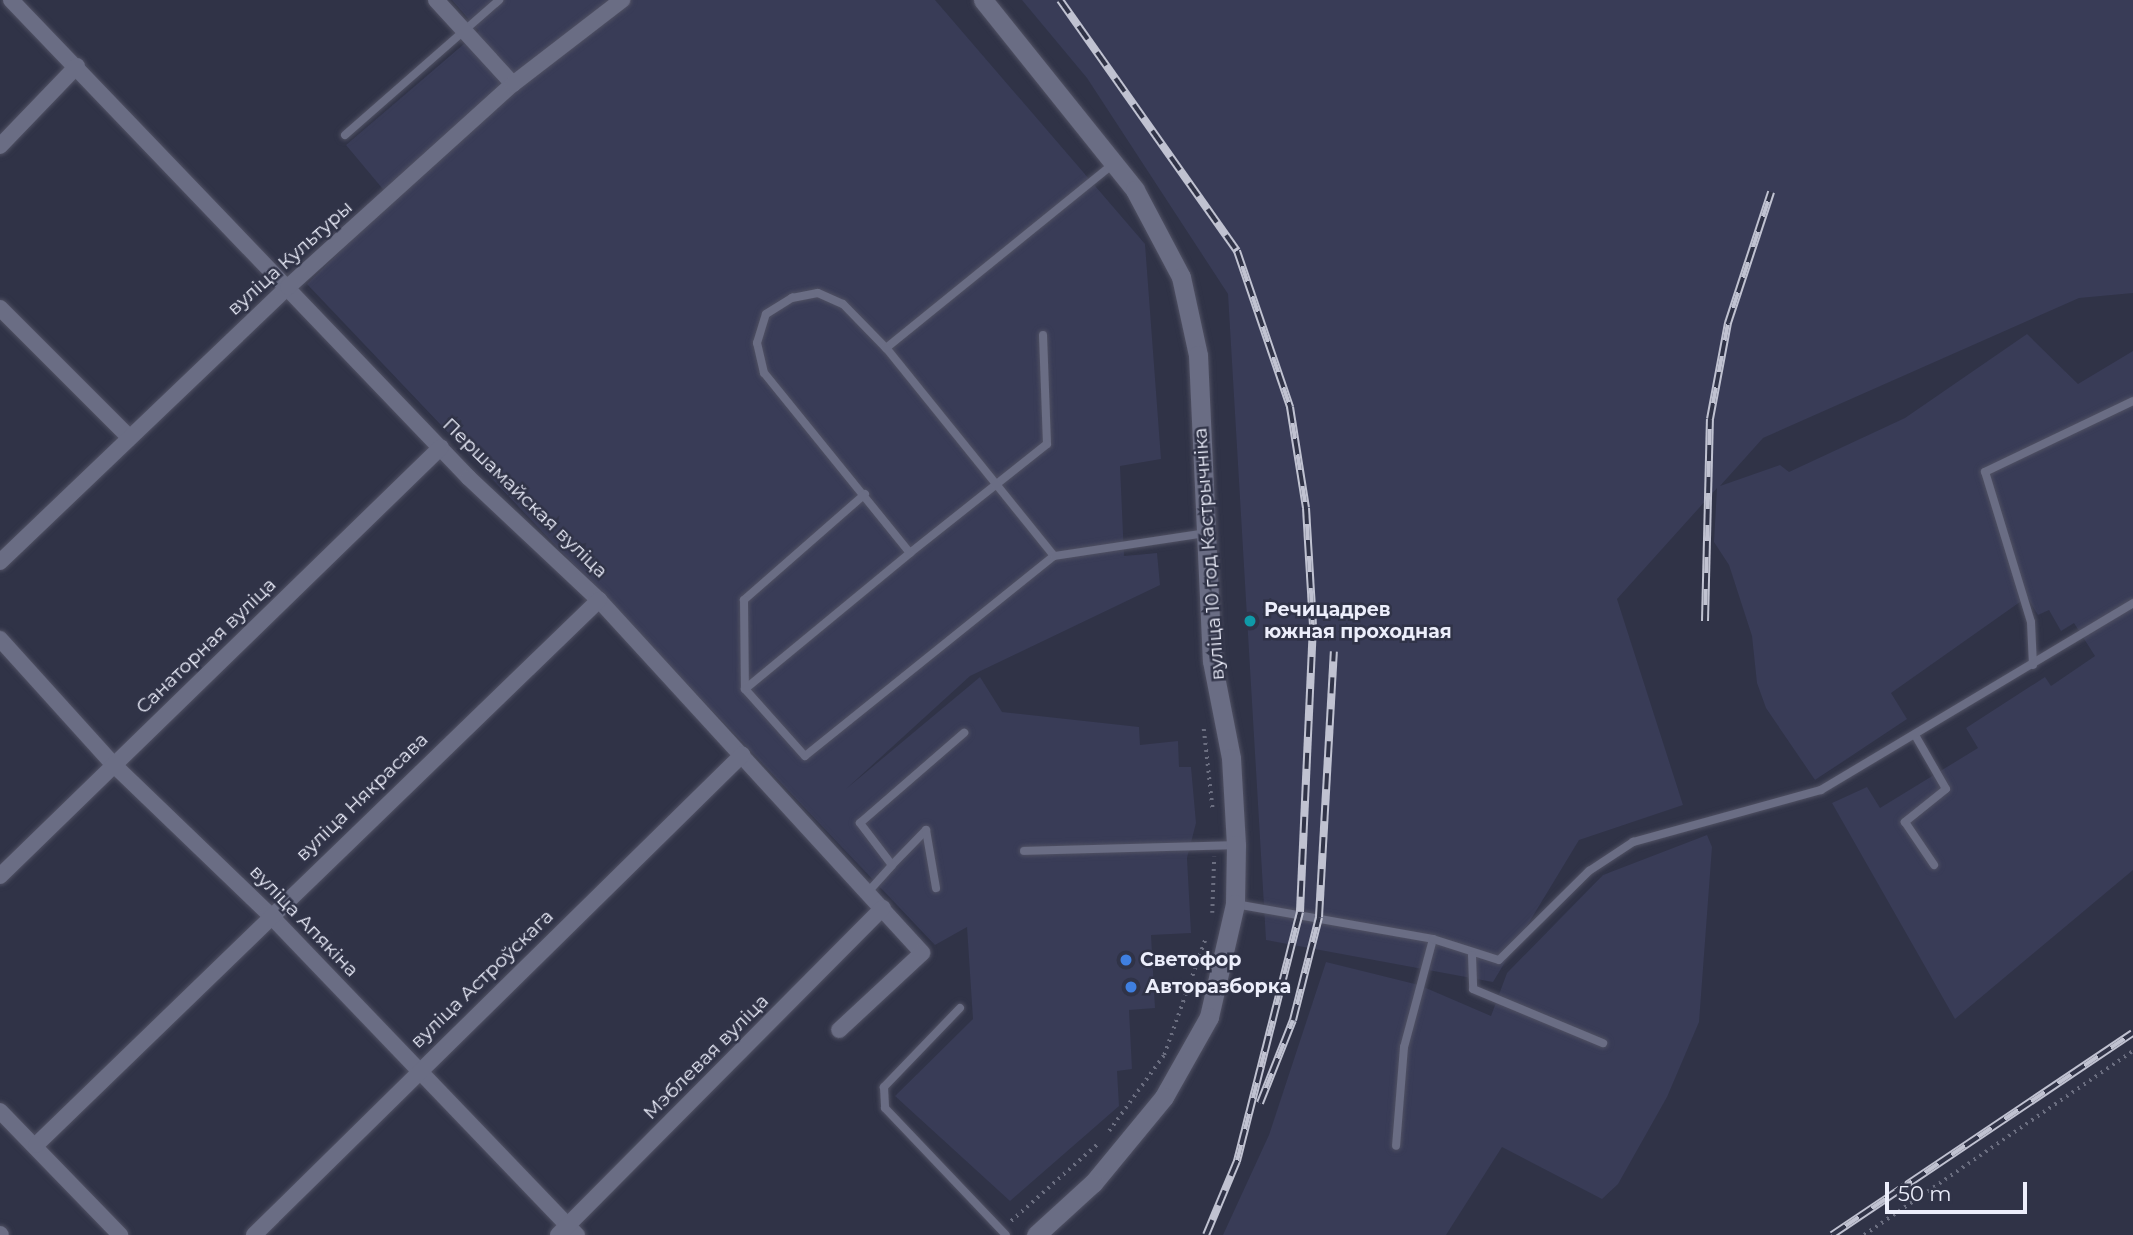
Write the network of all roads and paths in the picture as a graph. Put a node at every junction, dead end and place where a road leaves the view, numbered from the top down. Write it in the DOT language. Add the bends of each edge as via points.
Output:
graph roads {
  1 [pos="11,0"];
  2 [pos="436,0"];
  3 [pos="499,0"];
  4 [pos="622,0"];
  5 [pos="983,0"];
  6 [pos="463,30"];
  7 [pos="77,66"];
  8 [pos="513,84"];
  9 [pos="345,135"];
  10 [pos="0,146"];
  11 [pos="1115,162"];
  12 [pos="288,287"];
  13 [pos="0,308"];
  14 [pos="1042,335"];
  15 [pos="886,348"];
  16 [pos="2133,401"];
  17 [pos="128,436"];
  18 [pos="441,447"];
  19 [pos="996,483"];
  20 [pos="864,494"];
  21 [pos="1206,533"];
  22 [pos="910,553"];
  23 [pos="1054,556"];
  24 [pos="0,562"];
  25 [pos="599,600"];
  26 [pos="2133,603"];
  27 [pos="0,639"];
  28 [pos="2033,665"];
  29 [pos="745,689"];
  30 [pos="1203,715"];
  31 [pos="964,733"];
  32 [pos="1915,735"];
  33 [pos="742,755"];
  34 [pos="114,765"];
  35 [pos="1214,845"];
  36 [pos="1236,845"];
  37 [pos="1024,851"];
  38 [pos="892,864"];
  39 [pos="1934,864"];
  40 [pos="0,876"];
  41 [pos="936,888"];
  42 [pos="868,892"];
  43 [pos="1235,904"];
  44 [pos="883,908"];
  45 [pos="270,914"];
  46 [pos="1433,939"];
  47 [pos="1472,955"];
  48 [pos="960,1008"];
  49 [pos="839,1030"];
  50 [pos="1603,1043"];
  51 [pos="2133,1051"];
  52 [pos="418,1070"];
  53 [pos="0,1111"];
  54 [pos="36,1144"];
  55 [pos="1396,1146"];
  56 [pos="567,1232"];
  57 [pos="1003,1232"];
  58 [pos="120,1235"];
  59 [pos="254,1235"];
  60 [pos="1036,1235"];
  61 [pos="1864,1235"];
  1 -- 7 [label="street, Першамайская вуліца"];
  2 -- 6 [label="street"];
  3 -- 6 [label="lane"];
  4 -- 8 [label="street, вуліца Культуры"];
  5 -- 11 [label="street, вуліца 10 год Кастрычніка"];
  6 -- 8 [label="street"];
  6 -- 9 [label="lane"];
  7 -- 10 [label="street"];
  7 -- 12 [label="street, Першамайская вуліца"];
  8 -- 12 [label="street, вуліца Культуры"];
  11 -- 15 [label="lane"];
  11 -- 21 [label="street, вуліца 10 год Кастрычніка" via="1154,218 1181,277 1198,355"];
  12 -- 17 [label="street, вуліца Культуры"];
  12 -- 18 [label="street, Першамайская вуліца"];
  13 -- 17 [label="street"];
  14 -- 19 [label="lane" via="1047,444"];
  15 -- 19 [label="lane"];
  15 -- 20 [label="lane" via="843,304 818,293 792,298 766,314 757,343 764,373"];
  16 -- 28 [label="lane" via="1986,472 2031,621"];
  17 -- 24 [label="street, вуліца Культуры"];
  18 -- 25 [label="street, Першамайская вуліца"];
  18 -- 34 [label="street, Санаторная вуліца"];
  19 -- 22 [label="lane"];
  19 -- 23 [label="lane"];
  20 -- 22 [label="lane"];
  20 -- 29 [label="lane" via="744,600"];
  21 -- 23 [label="lane"];
  21 -- 36 [label="street, вуліца 10 год Кастрычніка" via="1212,661 1231,758"];
  22 -- 29 [label="lane"];
  23 -- 29 [label="lane" via="805,756"];
  25 -- 33 [label="street, Першамайская вуліца"];
  25 -- 45 [label="street, вуліца Някрасава"];
  26 -- 28 [label="lane"];
  27 -- 34 [label="street, вуліца Апякіна"];
  28 -- 32 [label="lane"];
  30 -- 35 [label="path"];
  31 -- 38 [label="lane" via="860,822"];
  32 -- 39 [label="lane" via="1946,789 1905,822"];
  32 -- 47 [label="lane" via="1821,790 1633,842 1589,871 1499,960"];
  33 -- 42 [label="street, Першамайская вуліца"];
  33 -- 52 [label="street, вуліца Астроўскага"];
  34 -- 40 [label="street, Санаторная вуліца"];
  34 -- 45 [label="street, вуліца Апякіна"];
  35 -- 36 [label="lane"];
  35 -- 37 [label="lane"];
  35 -- 57 [label="path" via="1212,923 1164,1055 1102,1141"];
  36 -- 43 [label="street, вуліца 10 год Кастрычніка"];
  38 -- 41 [label="lane" via="926,830"];
  38 -- 42 [label="lane"];
  42 -- 44 [label="street, Першамайская вуліца"];
  43 -- 46 [label="lane"];
  43 -- 60 [label="street, вуліца 10 год Кастрычніка" via="1209,1017 1164,1097 1093,1183"];
  44 -- 49 [label="street, Першамайская вуліца" via="922,953"];
  44 -- 56 [label="street, Мэблевая вуліца"];
  45 -- 52 [label="street, вуліца Апякіна"];
  45 -- 54 [label="street, вуліца Някрасава"];
  46 -- 47 [label="lane"];
  46 -- 55 [label="lane" via="1404,1047"];
  47 -- 50 [label="lane" via="1473,989"];
  48 -- 57 [label="lane" via="884,1087 885,1108"];
  51 -- 61 [label="path"];
  52 -- 56 [label="street, вуліца Апякіна"];
  52 -- 59 [label="street, вуліца Астроўскага"];
  53 -- 54 [label="street"];
  54 -- 58 [label="street"];
}
